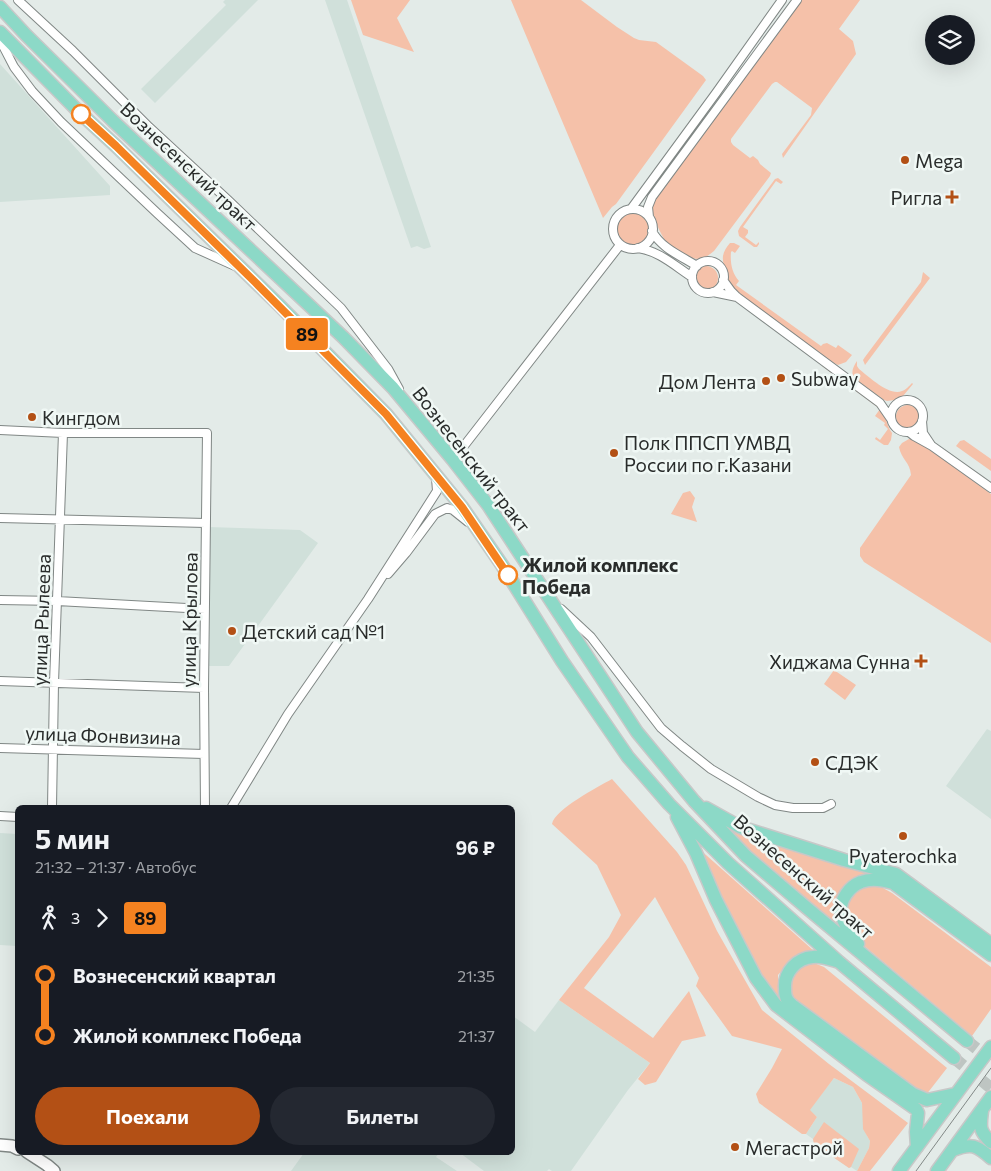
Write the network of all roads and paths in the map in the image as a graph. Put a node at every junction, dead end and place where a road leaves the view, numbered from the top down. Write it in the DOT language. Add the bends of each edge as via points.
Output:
graph roads {
  1 [pos="18,0"];
  2 [pos="782,0"];
  3 [pos="797,0"];
  4 [pos="0,7"];
  5 [pos="0,32"];
  6 [pos="0,40"];
  7 [pos="630,209"];
  8 [pos="649,217"];
  9 [pos="652,231"];
  10 [pos="620,245"];
  11 [pos="638,248"];
  12 [pos="697,266"];
  13 [pos="243,269"];
  14 [pos="692,277"];
  15 [pos="723,280"];
  16 [pos="713,292"];
  17 [pos="737,297"];
  18 [pos="880,403"];
  19 [pos="896,405"];
  20 [pos="410,408"];
  21 [pos="891,419"];
  22 [pos="922,421"];
  23 [pos="0,430"];
  24 [pos="909,432"];
  25 [pos="63,433"];
  26 [pos="932,446"];
  27 [pos="453,460"];
  28 [pos="434,471"];
  29 [pos="990,488"];
  30 [pos="0,518"];
  31 [pos="60,519"];
  32 [pos="206,524"];
  33 [pos="480,534"];
  34 [pos="368,599"];
  35 [pos="0,600"];
  36 [pos="551,600"];
  37 [pos="57,602"];
  38 [pos="205,609"];
  39 [pos="0,681"];
  40 [pos="54,683"];
  41 [pos="204,688"];
  42 [pos="0,748"];
  43 [pos="53,750"];
  44 [pos="204,754"];
  45 [pos="694,801"];
  46 [pos="669,804"];
  47 [pos="831,804"];
  48 [pos="52,805"];
  49 [pos="205,805"];
  50 [pos="233,805"];
  51 [pos="0,816"];
  52 [pos="15,817"];
  53 [pos="991,944"];
  54 [pos="866,956"];
  55 [pos="991,956"];
  56 [pos="840,962"];
  57 [pos="967,1041"];
  58 [pos="991,1047"];
  59 [pos="954,1058"];
  60 [pos="956,1094"];
  61 [pos="991,1097"];
  62 [pos="982,1111"];
  63 [pos="991,1142"];
  64 [pos="0,1145"];
  65 [pos="15,1145"];
  66 [pos="917,1147"];
  67 [pos="953,1150"];
  68 [pos="32,1155"];
  69 [pos="991,1158"];
  70 [pos="54,1171"];
  71 [pos="899,1171"];
  72 [pos="937,1171"];
  1 -- 20 [label="street" via="341,308 388,369"];
  2 -- 7 [label="street"];
  3 -- 8 [label="street" via="652,197"];
  4 -- 20 [label="main road, Вознесенский тракт" via="113,120 343,337"];
  5 -- 13 [label="main road, Вознесенский тракт"];
  6 -- 13 [label="street" via="32,91 156,213 194,248"];
  7 -- 8 [label="street"];
  7 -- 10 [label="street" via="621,212 614,222 614,236"];
  8 -- 9 [label="street"];
  9 -- 11 [label="street" via="649,241"];
  9 -- 12 [label="street" via="662,244"];
  10 -- 11 [label="street"];
  10 -- 27 [label="street"];
  11 -- 14 [label="street" via="658,254"];
  12 -- 14 [label="street"];
  12 -- 15 [label="street" via="707,261 716,264 722,271"];
  13 -- 28 [label="main road, Вознесенский тракт" via="386,414"];
  14 -- 16 [label="street" via="699,290"];
  15 -- 16 [label="street"];
  15 -- 17 [label="street"];
  16 -- 17 [label="street"];
  17 -- 18 [label="street"];
  18 -- 19 [label="street"];
  18 -- 21 [label="street"];
  19 -- 21 [label="street"];
  19 -- 22 [label="street" via="905,400 913,401 922,411"];
  20 -- 27 [label="main road, Вознесенский тракт"];
  21 -- 24 [label="street" via="898,429"];
  22 -- 24 [label="street"];
  22 -- 26 [label="street" via="924,433"];
  23 -- 25 [label="street"];
  24 -- 26 [label="street"];
  25 -- 31 [label="street, улица Рылеева"];
  25 -- 32 [label="street, улица Крылова" via="207,433"];
  26 -- 29 [label="street"];
  27 -- 36 [label="main road, Вознесенский тракт" via="488,505"];
  28 -- 33 [label="main road, Вознесенский тракт"];
  28 -- 34 [label="street" via="437,491"];
  30 -- 31 [label="street"];
  31 -- 32 [label="street"];
  31 -- 37 [label="street, улица Рылеева"];
  32 -- 38 [label="street, улица Крылова"];
  33 -- 34 [label="street" via="453,510 447,508 435,514"];
  33 -- 46 [label="main road, Вознесенский тракт" via="628,758"];
  34 -- 50 [label="street" via="288,714"];
  35 -- 37 [label="street"];
  36 -- 45 [label="main road, Вознесенский тракт" via="638,732"];
  36 -- 47 [label="street" via="591,637 661,728 711,769 775,804 823,808"];
  37 -- 38 [label="street"];
  37 -- 40 [label="street, улица Рылеева"];
  38 -- 41 [label="street, улица Крылова"];
  39 -- 40 [label="street"];
  40 -- 41 [label="street"];
  40 -- 43 [label="street, улица Рылеева"];
  41 -- 44 [label="street, улица Крылова"];
  42 -- 43 [label="street, улица Фонвизина"];
  43 -- 44 [label="street, улица Фонвизина"];
  43 -- 48 [label="street, улица Рылеева"];
  44 -- 49 [label="street, улица Крылова"];
  45 -- 53 [label="main road" via="740,827 896,874"];
  45 -- 54 [label="main road, Вознесенский тракт" via="746,856"];
  46 -- 56 [label="main road, Вознесенский тракт" via="728,863"];
  46 -- 66 [label="main road" via="756,978 776,1004 916,1109"];
  51 -- 52 [label="street"];
  54 -- 55 [label="main road" via="846,927 842,903 850,890 861,882 880,879 892,883"];
  54 -- 57 [label="main road, Вознесенский тракт"];
  56 -- 59 [label="main road, Вознесенский тракт"];
  56 -- 60 [label="main road" via="812,957 800,961 789,971 785,980 786,998 792,1006 913,1094 927,1100"];
  58 -- 60 [label="main road"];
  60 -- 66 [label="main road"];
  61 -- 62 [label="main road"];
  62 -- 63 [label="main road" via="980,1128"];
  62 -- 67 [label="main road"];
  64 -- 65 [label="street"];
  66 -- 71 [label="main road"];
  67 -- 69 [label="main road" via="972,1145"];
  67 -- 72 [label="main road"];
  68 -- 70 [label="street"];
}
